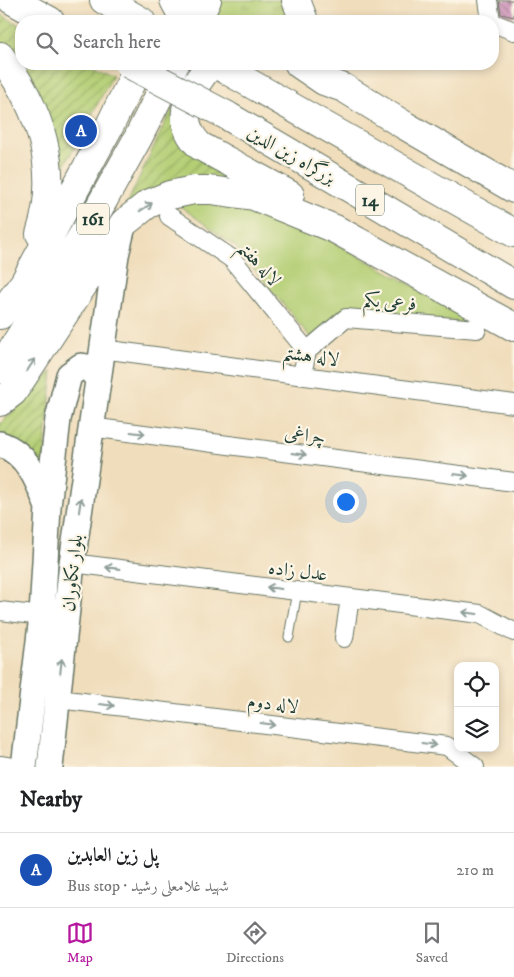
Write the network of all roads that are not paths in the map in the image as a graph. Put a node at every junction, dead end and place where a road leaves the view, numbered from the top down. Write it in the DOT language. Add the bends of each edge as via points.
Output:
graph roads {
  1 [pos="12,0"];
  2 [pos="104,0"];
  3 [pos="173,0"];
  4 [pos="207,0"];
  5 [pos="296,0"];
  6 [pos="488,0"];
  7 [pos="39,15"];
  8 [pos="130,15"];
  9 [pos="164,15"];
  10 [pos="182,15"];
  11 [pos="199,15"];
  12 [pos="302,15"];
  13 [pos="491,15"];
  14 [pos="499,25"];
  15 [pos="514,31"];
  16 [pos="0,56"];
  17 [pos="137,70"];
  18 [pos="140,70"];
  19 [pos="172,70"];
  20 [pos="206,70"];
  21 [pos="227,70"];
  22 [pos="308,70"];
  23 [pos="332,70"];
  24 [pos="344,88"];
  25 [pos="514,189"];
  26 [pos="169,216"];
  27 [pos="124,223"];
  28 [pos="335,229"];
  29 [pos="514,233"];
  30 [pos="24,283"];
  31 [pos="514,285"];
  32 [pos="0,315"];
  33 [pos="514,327"];
  34 [pos="477,329"];
  35 [pos="102,349"];
  36 [pos="307,351"];
  37 [pos="0,369"];
  38 [pos="302,375"];
  39 [pos="98,379"];
  40 [pos="0,402"];
  41 [pos="514,404"];
  42 [pos="90,427"];
  43 [pos="0,444"];
  44 [pos="514,482"];
  45 [pos="48,507"];
  46 [pos="72,563"];
  47 [pos="296,591"];
  48 [pos="350,598"];
  49 [pos="0,611"];
  50 [pos="42,616"];
  51 [pos="514,632"];
  52 [pos="289,637"];
  53 [pos="344,638"];
  54 [pos="58,699"];
  55 [pos="0,766"];
  56 [pos="13,767"];
  57 [pos="24,767"];
  58 [pos="50,767"];
  59 [pos="475,767"];
  1 -- 7 [label="main road"];
  2 -- 8 [label="main road"];
  3 -- 9 [label="main road"];
  3 -- 10 [label="main road"];
  4 -- 11 [label="main road"];
  5 -- 12 [label="main road"];
  6 -- 13 [label="street"];
  14 -- 15 [label="street"];
  16 -- 30 [label="main road" via="27,96 40,129 48,163 46,217"];
  17 -- 30 [label="main road, 161"];
  18 -- 31 [label="main road, بزرگراه زین الدین / 14, bridge" via="226,115"];
  19 -- 37 [label="main road, 161" via="94,217"];
  20 -- 28 [label="main road" via="187,104 185,123 189,135 200,146 299,199"];
  21 -- 29 [label="main road, 14"];
  22 -- 24 [label="main road" via="324,81"];
  23 -- 24 [label="main road"];
  24 -- 25 [label="main road"];
  26 -- 36 [label="street, لاله هفتم" via="232,259"];
  27 -- 28 [label="main road, one-way" via="148,204 170,195 210,190 254,196"];
  27 -- 35 [label="main road, بلوار تکاوران"];
  40 -- 27 [label="main road, one-way" via="13,392"];
  28 -- 33 [label="main road"];
  30 -- 32 [label="main road, 161"];
  34 -- 36 [label="street, فرعی یکم" via="346,318"];
  35 -- 38 [label="street, لاله هشتم"];
  35 -- 39 [label="main road, بلوار تکاوران"];
  36 -- 38 [label="street"];
  38 -- 41 [label="street, لاله هشتم"];
  39 -- 42 [label="main road, بلوار تکاوران"];
  39 -- 45 [label="main road, بلوار تکاوران" via="88,367 81,366 69,375 58,419"];
  42 -- 44 [label="street, چراغی, one-way"];
  46 -- 42 [label="main road, بلوار تکاوران, one-way"];
  43 -- 45 [label="main road" via="12,449 29,466"];
  45 -- 50 [label="main road, بلوار تکاوران"];
  47 -- 46 [label="street, عدل زاده, one-way"];
  54 -- 46 [label="main road, بلوار تکاوران, one-way"];
  47 -- 48 [label="street, عدل زاده"];
  47 -- 52 [label="lane"];
  51 -- 48 [label="street, عدل زاده, one-way" via="480,614"];
  48 -- 53 [label="street"];
  49 -- 50 [label="street"];
  50 -- 57 [label="main road, بلوار تکاوران"];
  54 -- 58 [label="main road, بلوار تکاوران"];
  54 -- 59 [label="street, لاله دوم, one-way" via="447,746"];
  55 -- 56 [label="street"];
}
